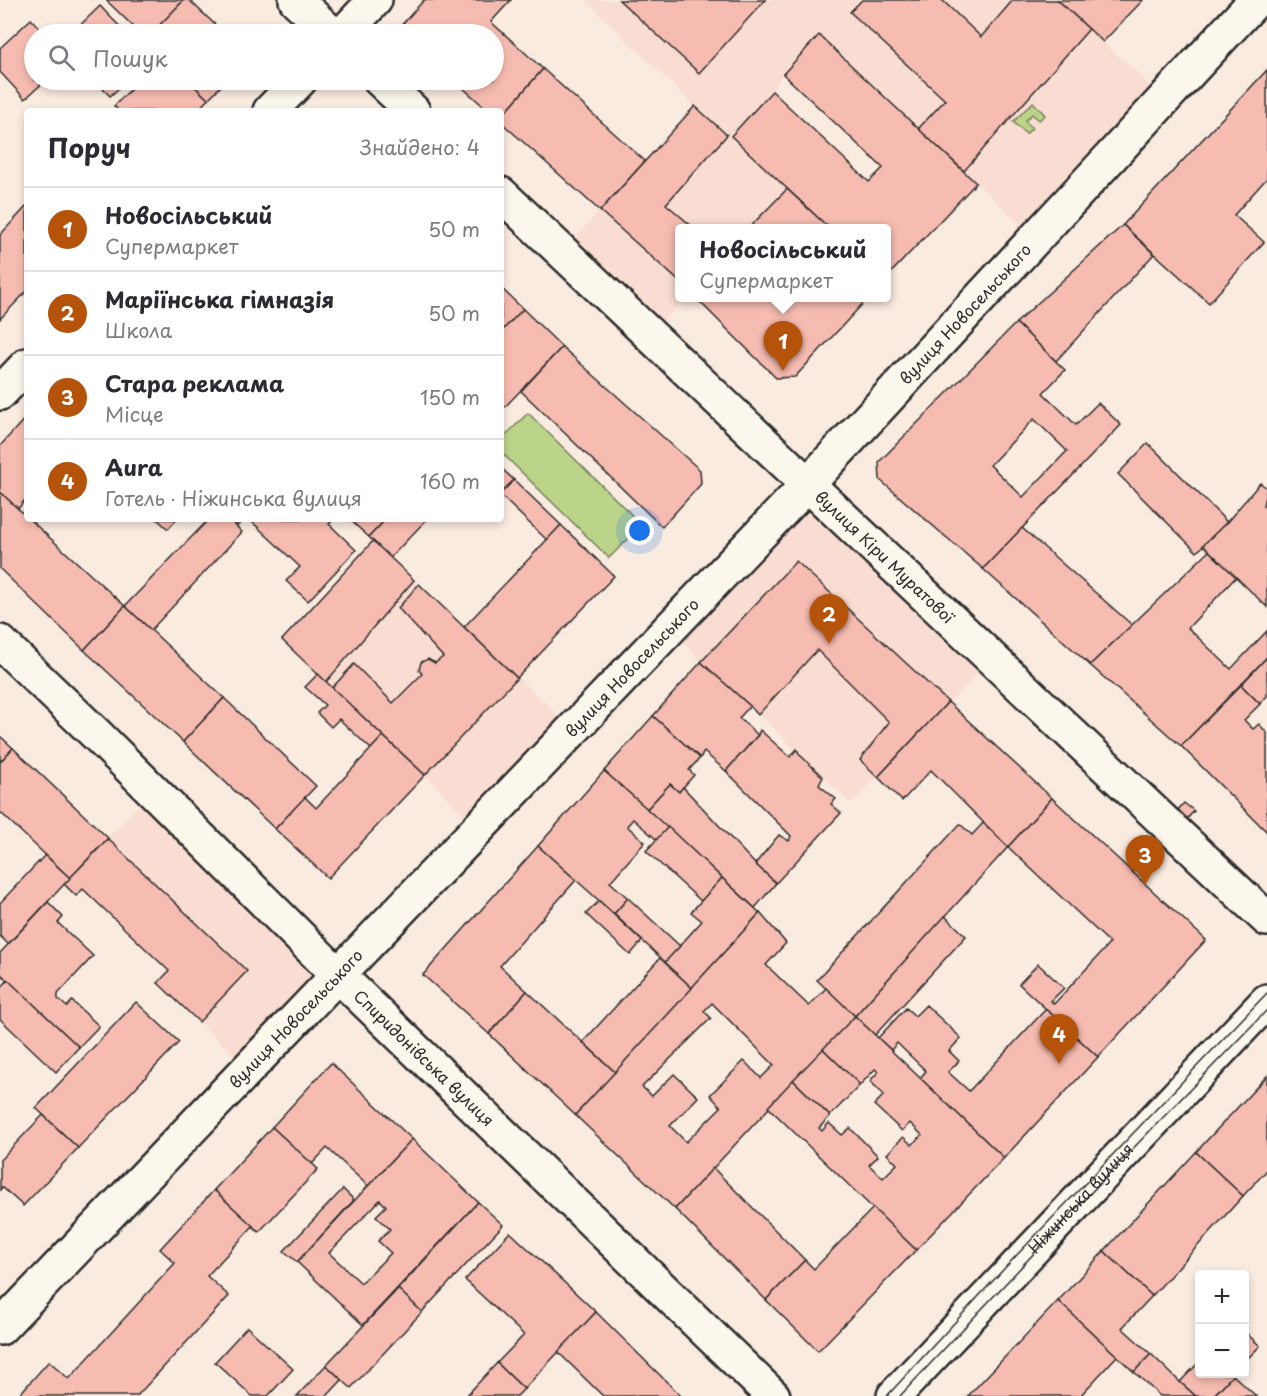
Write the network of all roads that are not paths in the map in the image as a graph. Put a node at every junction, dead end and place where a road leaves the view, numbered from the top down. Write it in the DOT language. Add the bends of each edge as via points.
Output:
graph roads {
  1 [pos="296,0"];
  2 [pos="375,0"];
  3 [pos="1256,0"];
  4 [pos="321,24"];
  5 [pos="352,24"];
  6 [pos="290,90"];
  7 [pos="391,90"];
  8 [pos="273,108"];
  9 [pos="410,108"];
  10 [pos="504,197"];
  11 [pos="24,368"];
  12 [pos="0,393"];
  13 [pos="808,484"];
  14 [pos="0,642"];
  15 [pos="1267,919"];
  16 [pos="337,974"];
  17 [pos="1267,1000"];
  18 [pos="0,1328"];
  19 [pos="773,1396"];
  20 [pos="894,1396"];
  1 -- 4 [label="street"];
  2 -- 5 [label="street"];
  3 -- 13 [label="street, вулиця Новосельського"];
  6 -- 8 [label="street"];
  7 -- 9 [label="street"];
  10 -- 13 [label="street, вулиця Кіри Муратової"];
  11 -- 12 [label="street"];
  13 -- 15 [label="street, вулиця Кіри Муратової"];
  13 -- 16 [label="street, вулиця Новосельського"];
  14 -- 16 [label="street, Спиридонівська вулиця"];
  16 -- 18 [label="street, вулиця Новосельського"];
  16 -- 19 [label="street, Спиридонівська вулиця"];
  17 -- 20 [label="street, Ніжинська вулиця"];
}
